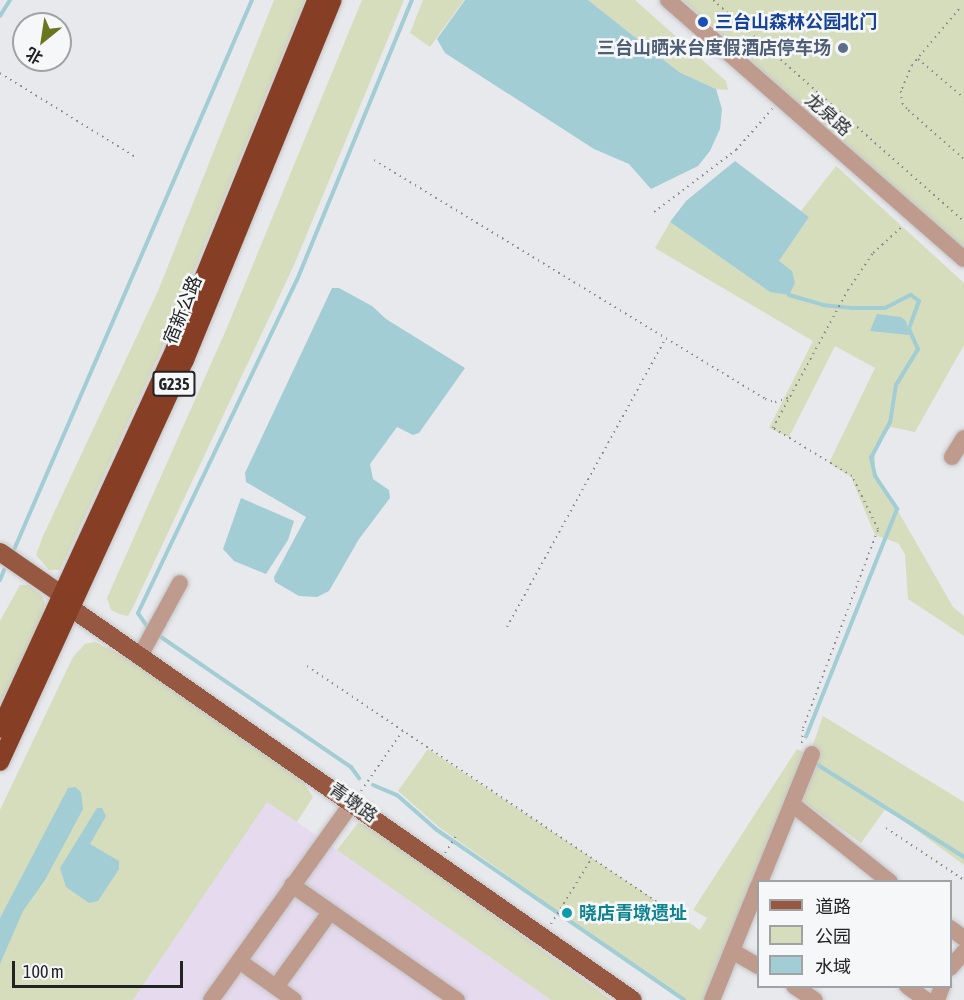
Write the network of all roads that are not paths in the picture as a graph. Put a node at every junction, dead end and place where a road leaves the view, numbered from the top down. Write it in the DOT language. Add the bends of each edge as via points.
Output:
graph roads {
  1 [pos="316,0"];
  2 [pos="333,0"];
  3 [pos="668,0"];
  4 [pos="964,259"];
  5 [pos="964,438"];
  6 [pos="952,457"];
  7 [pos="0,552"];
  8 [pos="180,583"];
  9 [pos="67,602"];
  10 [pos="140,656"];
  11 [pos="0,729"];
  12 [pos="812,754"];
  13 [pos="0,762"];
  14 [pos="352,802"];
  15 [pos="792,804"];
  16 [pos="761,880"];
  17 [pos="887,880"];
  18 [pos="292,885"];
  19 [pos="757,891"];
  20 [pos="330,912"];
  21 [pos="952,929"];
  22 [pos="964,938"];
  23 [pos="732,951"];
  24 [pos="964,952"];
  25 [pos="239,961"];
  26 [pos="757,965"];
  27 [pos="952,967"];
  28 [pos="276,987"];
  29 [pos="796,988"];
  30 [pos="908,988"];
  31 [pos="211,1000"];
  32 [pos="294,1000"];
  33 [pos="457,1000"];
  34 [pos="633,1000"];
  35 [pos="712,1000"];
  36 [pos="815,1000"];
  37 [pos="926,1000"];
  1 -- 9 [label="highway, 宿新公路 / G235"];
  2 -- 9 [label="highway, 宿新公路 / G235" via="185,360"];
  3 -- 4 [label="street, 龙泉路"];
  5 -- 6 [label="street"];
  7 -- 9 [label="main road, 青墩路"];
  8 -- 10 [label="street"];
  9 -- 10 [label="main road, 青墩路"];
  9 -- 11 [label="highway, 宿新公路 / G235"];
  9 -- 13 [label="highway, 宿新公路 / G235"];
  10 -- 14 [label="main road, 青墩路"];
  12 -- 15 [label="street"];
  14 -- 18 [label="street"];
  14 -- 34 [label="main road, 青墩路"];
  15 -- 16 [label="street"];
  15 -- 17 [label="street"];
  18 -- 20 [label="street"];
  18 -- 25 [label="street"];
  19 -- 23 [label="street"];
  20 -- 28 [label="street"];
  20 -- 33 [label="street"];
  21 -- 22 [label="street"];
  23 -- 26 [label="street"];
  23 -- 35 [label="street"];
  24 -- 27 [label="street"];
  25 -- 28 [label="street"];
  25 -- 31 [label="street"];
  28 -- 32 [label="street"];
  29 -- 36 [label="street"];
  30 -- 37 [label="street"];
}
